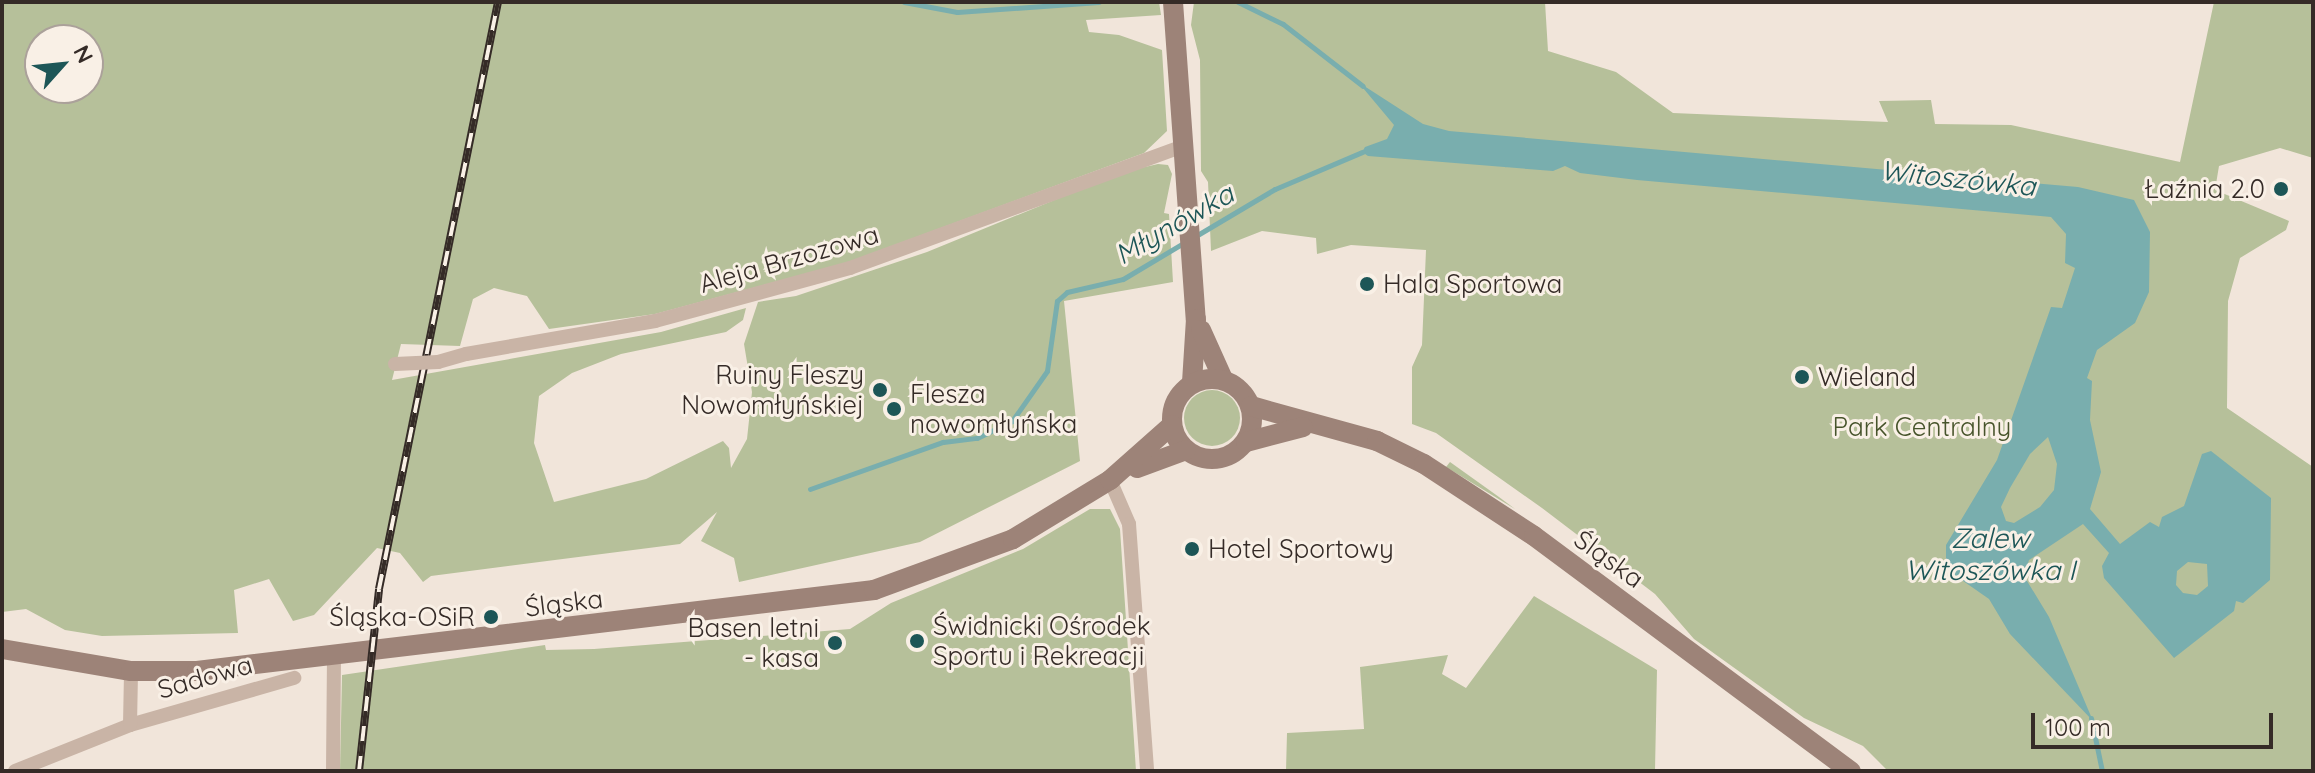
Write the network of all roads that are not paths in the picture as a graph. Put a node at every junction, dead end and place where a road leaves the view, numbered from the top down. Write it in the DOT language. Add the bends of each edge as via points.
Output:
graph roads {
  1 [pos="1174,9"];
  2 [pos="1183,146"];
  3 [pos="1196,319"];
  4 [pos="395,364"];
  5 [pos="1223,379"];
  6 [pos="1192,383"];
  7 [pos="1251,406"];
  8 [pos="1172,425"];
  9 [pos="1315,425"];
  10 [pos="1246,442"];
  11 [pos="1186,450"];
  12 [pos="1110,480"];
  13 [pos="2,649"];
  14 [pos="334,656"];
  15 [pos="131,671"];
  16 [pos="294,678"];
  17 [pos="130,725"];
  18 [pos="15,771"];
  19 [pos="333,771"];
  20 [pos="1147,771"];
  21 [pos="1851,771"];
  1 -- 2 [label="street"];
  2 -- 3 [label="street"];
  2 -- 4 [label="street, Aleja Brzozowa, bridge" via="850,268 655,321 438,362"];
  3 -- 5 [label="street"];
  3 -- 6 [label="street"];
  5 -- 6 [label="street"];
  5 -- 7 [label="street"];
  6 -- 8 [label="street" via="1175,401"];
  7 -- 9 [label="street, Śląska"];
  7 -- 10 [label="street"];
  8 -- 11 [label="street"];
  8 -- 12 [label="street, Śląska"];
  9 -- 10 [label="street, Śląska" via="1273,431"];
  9 -- 21 [label="street, Śląska" via="1377,441 1424,464 1534,536"];
  10 -- 11 [label="street" via="1224,458 1198,457"];
  11 -- 12 [label="street, Śląska"];
  12 -- 14 [label="street, Śląska" via="1013,539 874,590"];
  12 -- 20 [label="street" via="1129,524"];
  13 -- 15 [label="street, Śląska"];
  14 -- 15 [label="street, Śląska" via="197,671"];
  14 -- 19 [label="street"];
  15 -- 17 [label="street, Sadowa"];
  16 -- 17 [label="street, Sadowa"];
  17 -- 18 [label="street, Sadowa"];
}
